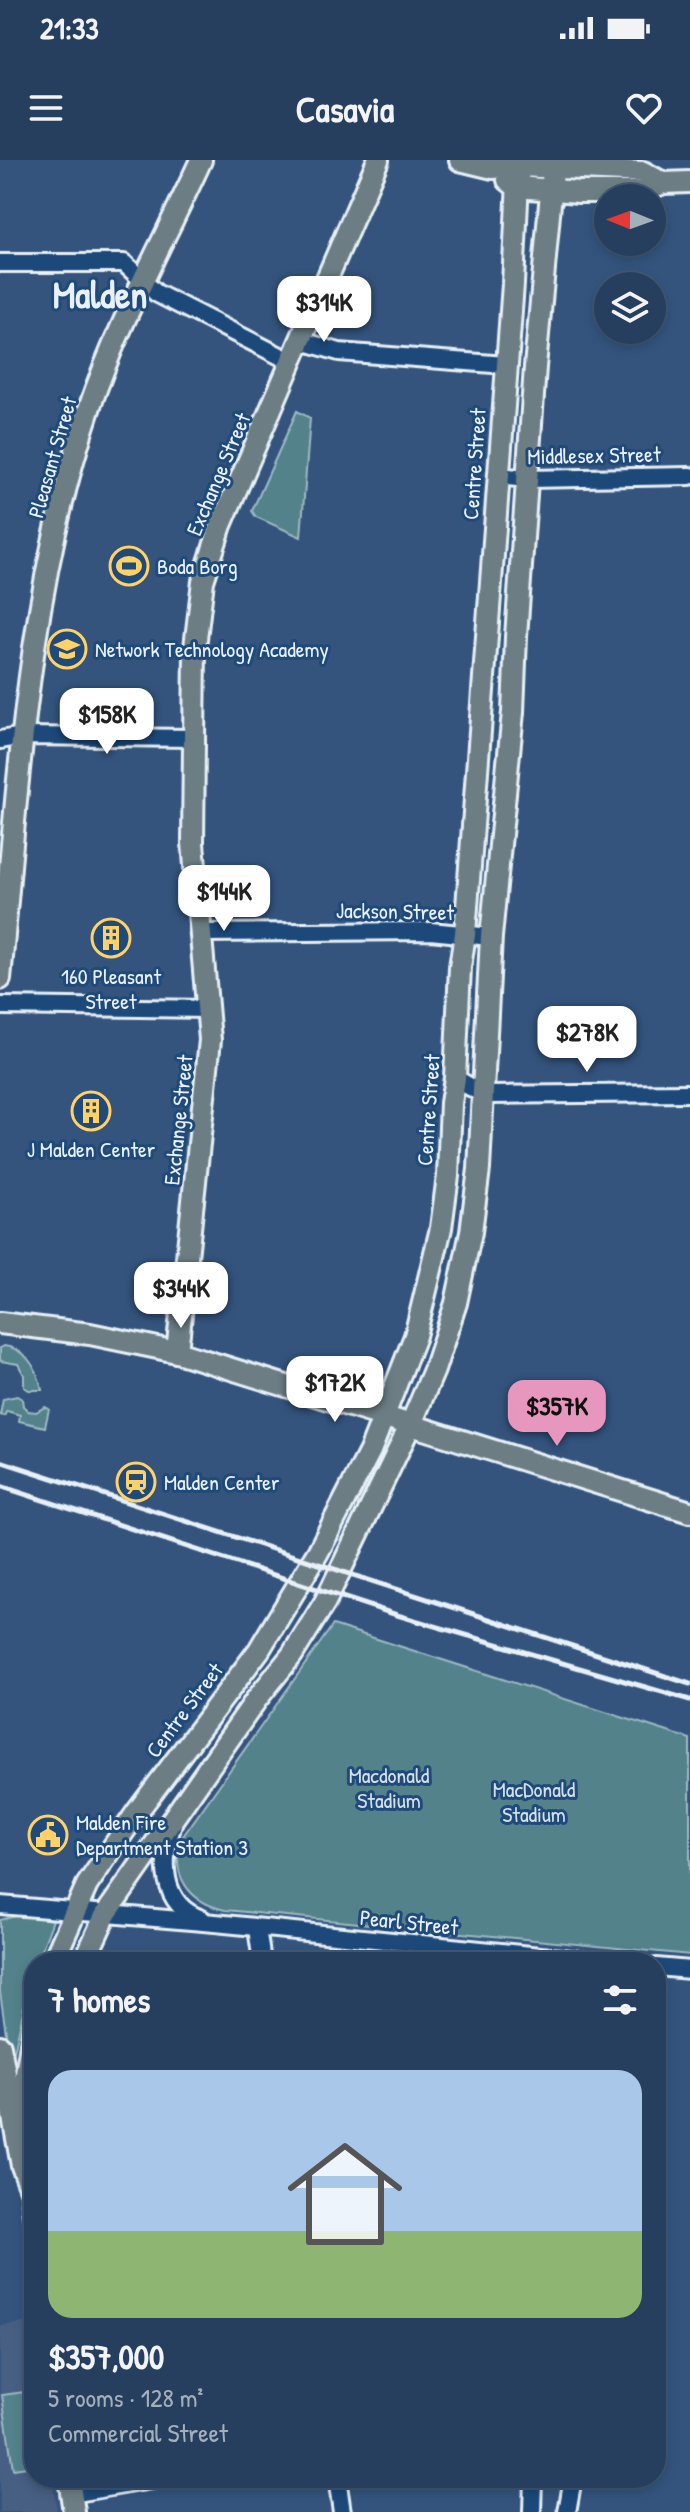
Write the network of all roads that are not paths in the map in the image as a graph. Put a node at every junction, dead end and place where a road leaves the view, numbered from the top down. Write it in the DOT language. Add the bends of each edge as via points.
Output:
graph roads {
  1 [pos="201,160"];
  2 [pos="378,160"];
  3 [pos="460,160"];
  4 [pos="518,163"];
  5 [pos="553,164"];
  6 [pos="493,168"];
  7 [pos="690,182"];
  8 [pos="663,183"];
  9 [pos="517,187"];
  10 [pos="550,191"];
  11 [pos="0,263"];
  12 [pos="142,281"];
  13 [pos="302,341"];
  14 [pos="292,362"];
  15 [pos="506,365"];
  16 [pos="498,476"];
  17 [pos="690,476"];
  18 [pos="528,479"];
  19 [pos="23,736"];
  20 [pos="194,738"];
  21 [pos="0,740"];
  22 [pos="202,933"];
  23 [pos="465,934"];
  24 [pos="491,937"];
  25 [pos="0,979"];
  26 [pos="0,1006"];
  27 [pos="209,1009"];
  28 [pos="455,1078"];
  29 [pos="690,1093"];
  30 [pos="484,1095"];
  31 [pos="0,1323"];
  32 [pos="177,1352"];
  33 [pos="384,1416"];
  34 [pos="411,1424"];
  35 [pos="690,1512"];
  36 [pos="176,1816"];
  37 [pos="0,1905"];
  38 [pos="75,1911"];
  39 [pos="106,1914"];
  40 [pos="215,1923"];
  41 [pos="257,1928"];
  42 [pos="57,1952"];
  43 [pos="89,1952"];
  44 [pos="261,1952"];
  45 [pos="474,1952"];
  46 [pos="666,1968"];
  47 [pos="690,1970"];
  48 [pos="0,2046"];
  49 [pos="24,2157"];
  50 [pos="109,2488"];
  51 [pos="338,2488"];
  52 [pos="533,2488"];
  53 [pos="571,2488"];
  54 [pos="76,2494"];
  55 [pos="342,2512"];
  56 [pos="532,2512"];
  57 [pos="567,2512"];
  1 -- 12 [label="main road, Pleasant Street"];
  2 -- 13 [label="main road, Exchange Street"];
  3 -- 6 [label="main road"];
  4 -- 5 [label="main road"];
  4 -- 6 [label="main road"];
  4 -- 9 [label="main road, Centre Street"];
  5 -- 8 [label="main road" via="643,172"];
  5 -- 10 [label="main road"];
  6 -- 9 [label="main road"];
  7 -- 8 [label="main road"];
  8 -- 10 [label="main road" via="642,192"];
  9 -- 10 [label="main road"];
  9 -- 15 [label="main road, Centre Street"];
  10 -- 18 [label="main road"];
  11 -- 12 [label="street" via="115,262 130,267"];
  12 -- 14 [label="street"];
  12 -- 19 [label="main road, Pleasant Street" via="90,406 64,494 38,619"];
  13 -- 14 [label="main road, Exchange Street"];
  13 -- 15 [label="street" via="342,352"];
  14 -- 20 [label="main road, Exchange Street" via="209,559 197,627"];
  15 -- 16 [label="main road, Centre Street"];
  16 -- 18 [label="street, Middlesex Street"];
  16 -- 23 [label="main road, Centre Street"];
  17 -- 18 [label="street, Middlesex Street"];
  18 -- 24 [label="main road"];
  19 -- 20 [label="street"];
  19 -- 21 [label="street"];
  19 -- 25 [label="main road, Pleasant Street"];
  20 -- 22 [label="main road, Exchange Street" via="193,843"];
  22 -- 23 [label="street, Jackson Street"];
  22 -- 27 [label="main road, Exchange Street"];
  23 -- 24 [label="street, Jackson Street"];
  23 -- 28 [label="main road, Centre Street"];
  24 -- 30 [label="main road"];
  26 -- 27 [label="street"];
  27 -- 32 [label="main road, Exchange Street" via="209,1067"];
  28 -- 30 [label="street"];
  28 -- 33 [label="main road, Centre Street" via="435,1258 415,1336"];
  29 -- 30 [label="street"];
  30 -- 34 [label="main road" via="463,1272 446,1337"];
  31 -- 32 [label="main road"];
  32 -- 33 [label="main road"];
  33 -- 34 [label="main road"];
  33 -- 38 [label="main road, Centre Street" via="290,1600 113,1846"];
  34 -- 35 [label="main road"];
  34 -- 36 [label="main road" via="310,1628"];
  36 -- 39 [label="main road"];
  36 -- 40 [label="street, Pearl Street" via="165,1852 168,1885 183,1910"];
  37 -- 38 [label="street, Pearl Street"];
  38 -- 39 [label="street, Pearl Street"];
  38 -- 42 [label="main road, Centre Street"];
  39 -- 40 [label="street, Pearl Street"];
  39 -- 43 [label="main road"];
  40 -- 41 [label="street, Pearl Street"];
  41 -- 44 [label="street"];
  41 -- 45 [label="street, Pearl Street"];
  46 -- 47 [label="street"];
  48 -- 49 [label="main road"];
  50 -- 54 [label="street"];
  51 -- 55 [label="street"];
  52 -- 56 [label="street"];
  53 -- 57 [label="street"];
}
